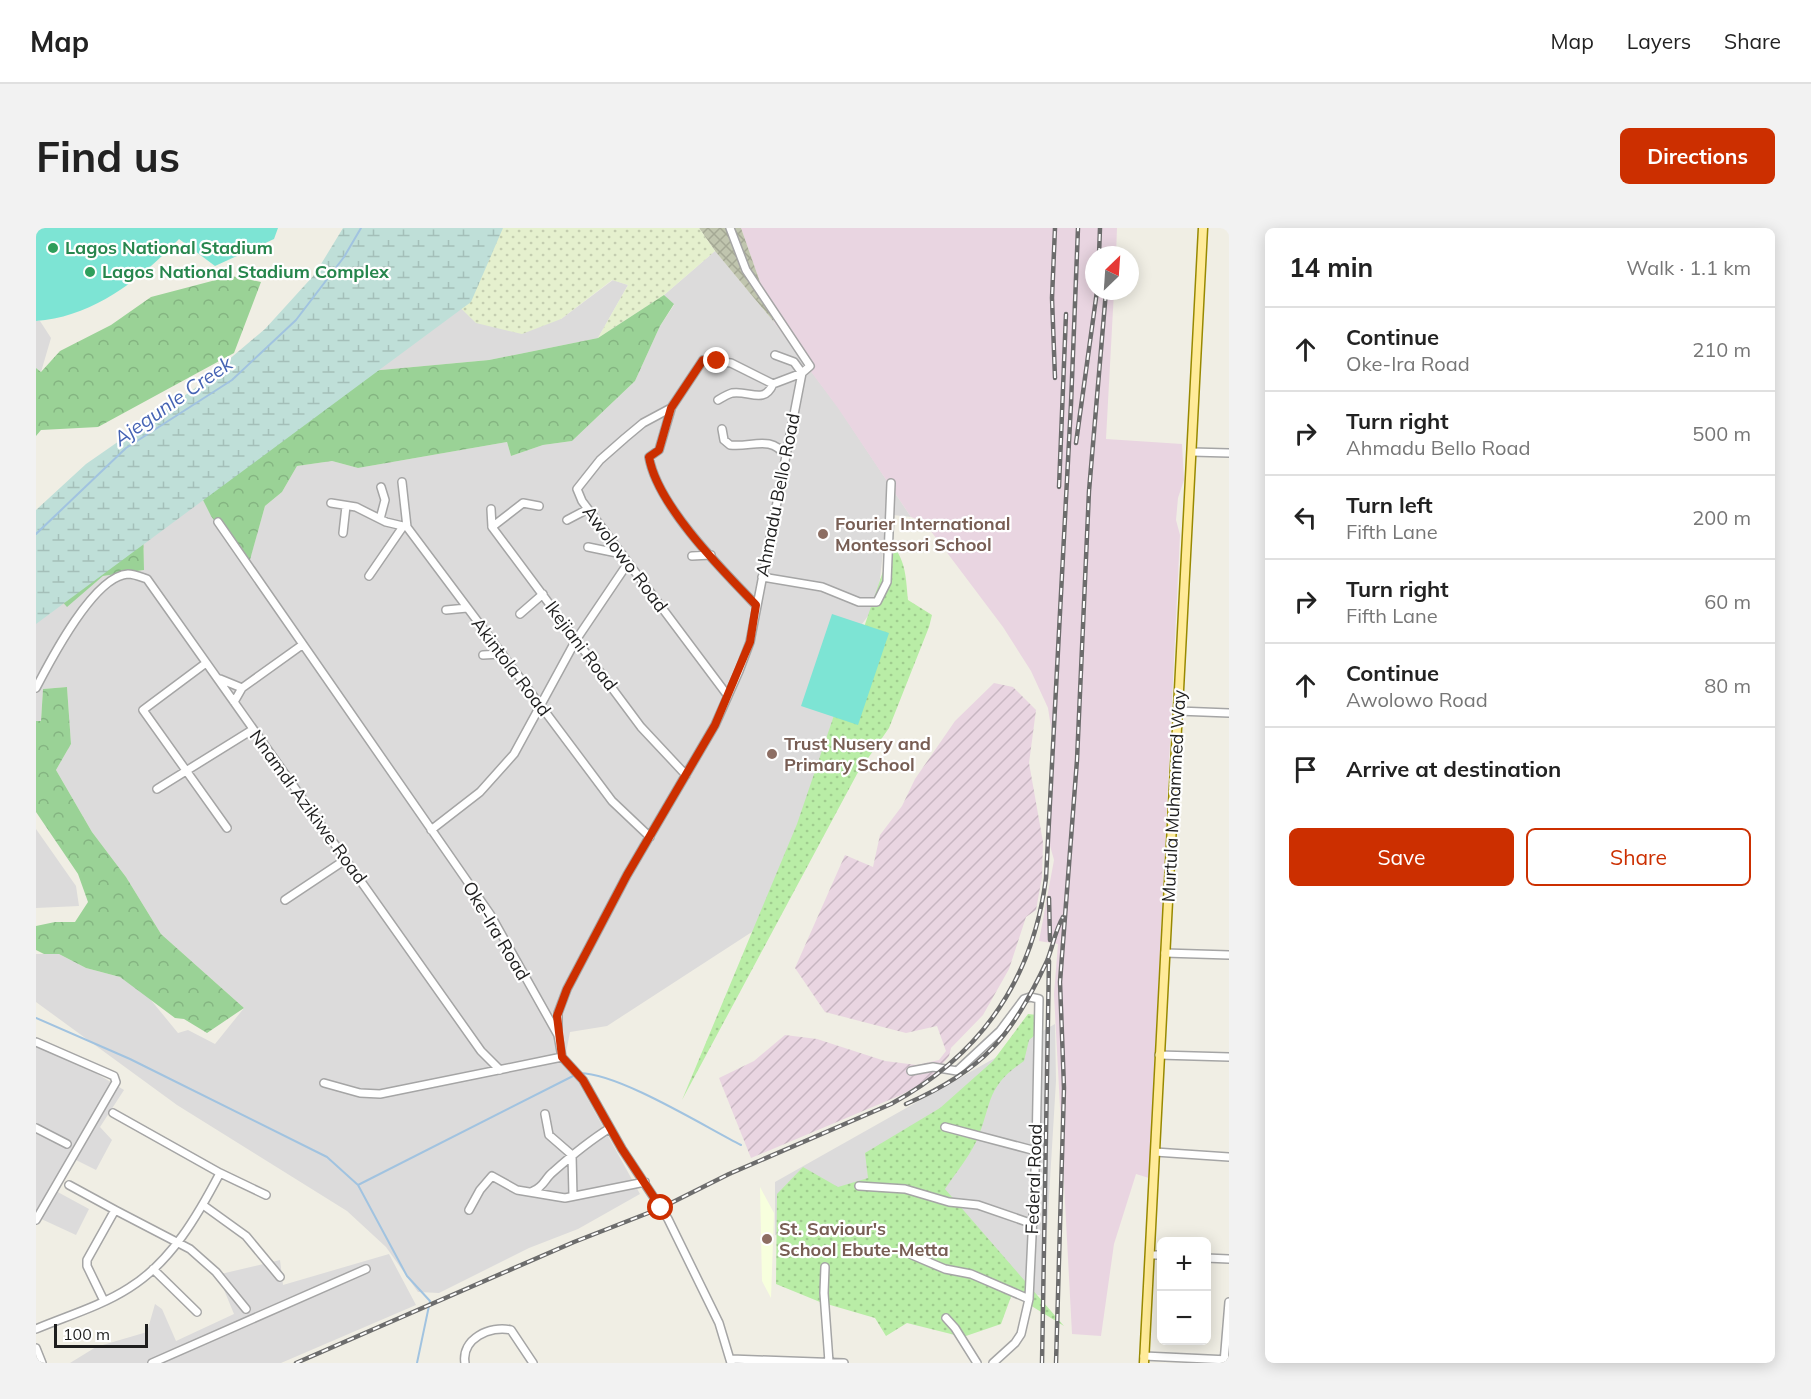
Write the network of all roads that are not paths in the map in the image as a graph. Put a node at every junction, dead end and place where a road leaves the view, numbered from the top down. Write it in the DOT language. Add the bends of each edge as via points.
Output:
graph roads {
  1 [pos="730,228"];
  2 [pos="1203,228"];
  3 [pos="775,355"];
  4 [pos="802,373"];
  5 [pos="773,384"];
  6 [pos="718,400"];
  7 [pos="671,408"];
  8 [pos="722,429"];
  9 [pos="1192,452"];
  10 [pos="1229,453"];
  11 [pos="786,456"];
  12 [pos="402,482"];
  13 [pos="891,483"];
  14 [pos="381,487"];
  15 [pos="331,503"];
  16 [pos="346,506"];
  17 [pos="540,506"];
  18 [pos="491,509"];
  19 [pos="588,509"];
  20 [pos="380,519"];
  21 [pos="567,520"];
  22 [pos="218,522"];
  23 [pos="404,527"];
  24 [pos="492,527"];
  25 [pos="343,533"];
  26 [pos="588,547"];
  27 [pos="622,554"];
  28 [pos="711,555"];
  29 [pos="692,556"];
  30 [pos="628,563"];
  31 [pos="369,576"];
  32 [pos="762,577"];
  33 [pos="543,594"];
  34 [pos="756,605"];
  35 [pos="467,608"];
  36 [pos="446,610"];
  37 [pos="520,614"];
  38 [pos="576,640"];
  39 [pos="302,645"];
  40 [pos="501,654"];
  41 [pos="483,655"];
  42 [pos="206,663"];
  43 [pos="218,679"];
  44 [pos="36,688"];
  45 [pos="242,688"];
  46 [pos="728,696"];
  47 [pos="234,702"];
  48 [pos="542,708"];
  49 [pos="1178,711"];
  50 [pos="1229,713"];
  51 [pos="252,730"];
  52 [pos="186,772"];
  53 [pos="686,775"];
  54 [pos="157,789"];
  55 [pos="227,828"];
  56 [pos="431,830"];
  57 [pos="650,837"];
  58 [pos="345,860"];
  59 [pos="285,900"];
  60 [pos="1166,952"];
  61 [pos="1229,955"];
  62 [pos="558,1035"];
  63 [pos="36,1041"];
  64 [pos="1159,1055"];
  65 [pos="562,1057"];
  66 [pos="1229,1057"];
  67 [pos="500,1070"];
  68 [pos="911,1071"];
  69 [pos="324,1083"];
  70 [pos="112,1113"];
  71 [pos="545,1114"];
  72 [pos="945,1127"];
  73 [pos="36,1128"];
  74 [pos="610,1128"];
  75 [pos="67,1144"];
  76 [pos="1036,1150"];
  77 [pos="1155,1152"];
  78 [pos="572,1155"];
  79 [pos="1229,1157"];
  80 [pos="220,1173"];
  81 [pos="645,1182"];
  82 [pos="69,1185"];
  83 [pos="859,1186"];
  84 [pos="531,1192"];
  85 [pos="266,1195"];
  86 [pos="573,1196"];
  87 [pos="203,1205"];
  88 [pos="115,1210"];
  89 [pos="469,1210"];
  90 [pos="36,1220"];
  91 [pos="1033,1224"];
  92 [pos="178,1241"];
  93 [pos="912,1255"];
  94 [pos="1150,1255"];
  95 [pos="1157,1255"];
  96 [pos="1211,1258"];
  97 [pos="1229,1259"];
  98 [pos="825,1267"];
  99 [pos="153,1269"];
  100 [pos="366,1269"];
  101 [pos="280,1277"];
  102 [pos="1029,1299"];
  103 [pos="104,1300"];
  104 [pos="1229,1302"];
  105 [pos="246,1309"];
  106 [pos="197,1312"];
  107 [pos="946,1318"];
  108 [pos="36,1329"];
  109 [pos="36,1348"];
  110 [pos="1144,1359"];
  111 [pos="731,1361"];
  112 [pos="751,1361"];
  113 [pos="1226,1361"];
  114 [pos="829,1362"];
  115 [pos="42,1363"];
  116 [pos="152,1363"];
  117 [pos="465,1363"];
  118 [pos="533,1363"];
  119 [pos="844,1363"];
  120 [pos="976,1363"];
  121 [pos="993,1363"];
  1 -- 4 [label="street" via="750,277 810,366"];
  2 -- 9 [label="main road, Murtula Muhammed Way"];
  3 -- 4 [label="street" via="794,362"];
  4 -- 5 [label="street"];
  4 -- 11 [label="street, Ahmadu Bello Road"];
  5 -- 6 [label="street" via="770,392 762,396 736,393"];
  5 -- 7 [label="street, Awolowo Road" via="731,363 703,360"];
  7 -- 19 [label="street, Awolowo Road" via="625,438 578,486 577,493"];
  7 -- 28 [label="street" via="659,450 649,457 653,477"];
  8 -- 11 [label="street" via="723,440 730,445 768,442"];
  9 -- 10 [label="street"];
  9 -- 49 [label="main road, Murtula Muhammed Way"];
  11 -- 32 [label="street, Ahmadu Bello Road"];
  12 -- 23 [label="street"];
  13 -- 32 [label="street" via="887,582 877,602 859,602 822,587"];
  14 -- 20 [label="street" via="385,500"];
  15 -- 16 [label="street"];
  16 -- 20 [label="street"];
  16 -- 25 [label="street"];
  17 -- 24 [label="street" via="523,503"];
  18 -- 24 [label="street"];
  19 -- 21 [label="street"];
  19 -- 27 [label="street, Awolowo Road"];
  20 -- 23 [label="street"];
  22 -- 39 [label="street, Oke-Ira Road"];
  23 -- 31 [label="street"];
  23 -- 35 [label="street, Akintola Road"];
  24 -- 33 [label="street, Ikejiani Road"];
  26 -- 27 [label="street"];
  27 -- 30 [label="street, Awolowo Road"];
  28 -- 29 [label="street"];
  28 -- 34 [label="street"];
  30 -- 38 [label="street"];
  30 -- 46 [label="street, Awolowo Road"];
  32 -- 34 [label="street, Ahmadu Bello Road"];
  33 -- 37 [label="street"];
  33 -- 38 [label="street, Ikejiani Road"];
  34 -- 46 [label="street, Ahmadu Bello Road" via="750,642"];
  35 -- 36 [label="street"];
  35 -- 40 [label="street, Akintola Road"];
  38 -- 48 [label="street"];
  38 -- 53 [label="street, Ikejiani Road" via="641,727"];
  39 -- 45 [label="street"];
  39 -- 56 [label="street, Oke-Ira Road"];
  40 -- 41 [label="street"];
  40 -- 48 [label="street, Akintola Road"];
  42 -- 43 [label="street, Nnamdi Azikiwe Road"];
  42 -- 44 [label="street, Nnamdi Azikiwe Road" via="147,579 128,574 103,586 81,614"];
  42 -- 52 [label="street" via="143,708"];
  43 -- 45 [label="street"];
  43 -- 47 [label="street, Nnamdi Azikiwe Road"];
  45 -- 47 [label="street"];
  46 -- 53 [label="street, Ahmadu Bello Road"];
  47 -- 51 [label="street, Nnamdi Azikiwe Road"];
  48 -- 56 [label="street" via="497,774"];
  48 -- 57 [label="street, Akintola Road" via="612,801"];
  49 -- 50 [label="street"];
  49 -- 60 [label="main road, Murtula Muhammed Way"];
  51 -- 52 [label="street"];
  51 -- 58 [label="street, Nnamdi Azikiwe Road"];
  52 -- 54 [label="street"];
  52 -- 55 [label="street"];
  53 -- 57 [label="street, Ahmadu Bello Road"];
  56 -- 62 [label="street, Oke-Ira Road" via="490,914"];
  57 -- 62 [label="street, Ahmadu Bello Road" via="567,989 557,1016"];
  58 -- 59 [label="street"];
  58 -- 67 [label="street, Nnamdi Azikiwe Road" via="481,1051"];
  60 -- 61 [label="street"];
  60 -- 64 [label="main road, Murtula Muhammed Way"];
  62 -- 65 [label="street, Oke-Ira Road"];
  63 -- 90 [label="street" via="114,1076 116,1082"];
  64 -- 66 [label="street"];
  64 -- 77 [label="main road, Murtula Muhammed Way"];
  65 -- 67 [label="street"];
  65 -- 74 [label="street" via="583,1080"];
  67 -- 69 [label="street" via="380,1094"];
  68 -- 76 [label="street, Federal Road" via="933,1067 957,1071 1000,1031 1024,999 1039,999"];
  70 -- 80 [label="street"];
  71 -- 78 [label="street" via="549,1135"];
  72 -- 76 [label="street"];
  73 -- 75 [label="street"];
  74 -- 78 [label="street"];
  74 -- 81 [label="street"];
  76 -- 91 [label="street, Federal Road"];
  77 -- 79 [label="street"];
  77 -- 94 [label="main road, Murtula Muhammed Way"];
  78 -- 84 [label="street" via="550,1174 541,1188"];
  78 -- 86 [label="street"];
  80 -- 85 [label="street"];
  80 -- 87 [label="street"];
  81 -- 86 [label="street"];
  81 -- 111 [label="street" via="668,1219 719,1323"];
  82 -- 88 [label="street"];
  83 -- 91 [label="street" via="905,1188 949,1202 978,1205"];
  84 -- 86 [label="street"];
  84 -- 89 [label="street" via="517,1190 492,1176"];
  87 -- 92 [label="street"];
  87 -- 101 [label="street" via="246,1236"];
  88 -- 92 [label="street"];
  88 -- 103 [label="street" via="87,1260"];
  91 -- 102 [label="street, Federal Road"];
  92 -- 99 [label="street"];
  92 -- 105 [label="street" via="216,1272"];
  93 -- 102 [label="street"];
  94 -- 95 [label="street"];
  94 -- 110 [label="main road, Murtula Muhammed Way"];
  96 -- 97 [label="street"];
  98 -- 114 [label="street"];
  99 -- 103 [label="street" via="127,1289"];
  99 -- 106 [label="street"];
  100 -- 116 [label="street"];
  102 -- 121 [label="street, Federal Road" via="1021,1334"];
  103 -- 108 [label="street"];
  104 -- 113 [label="street"];
  107 -- 120 [label="street"];
  109 -- 115 [label="street"];
  110 -- 113 [label="street"];
  111 -- 112 [label="street"];
  112 -- 114 [label="street"];
  114 -- 119 [label="street"];
  117 -- 118 [label="street" via="466,1346 471,1340 505,1329 511,1330"];
}
